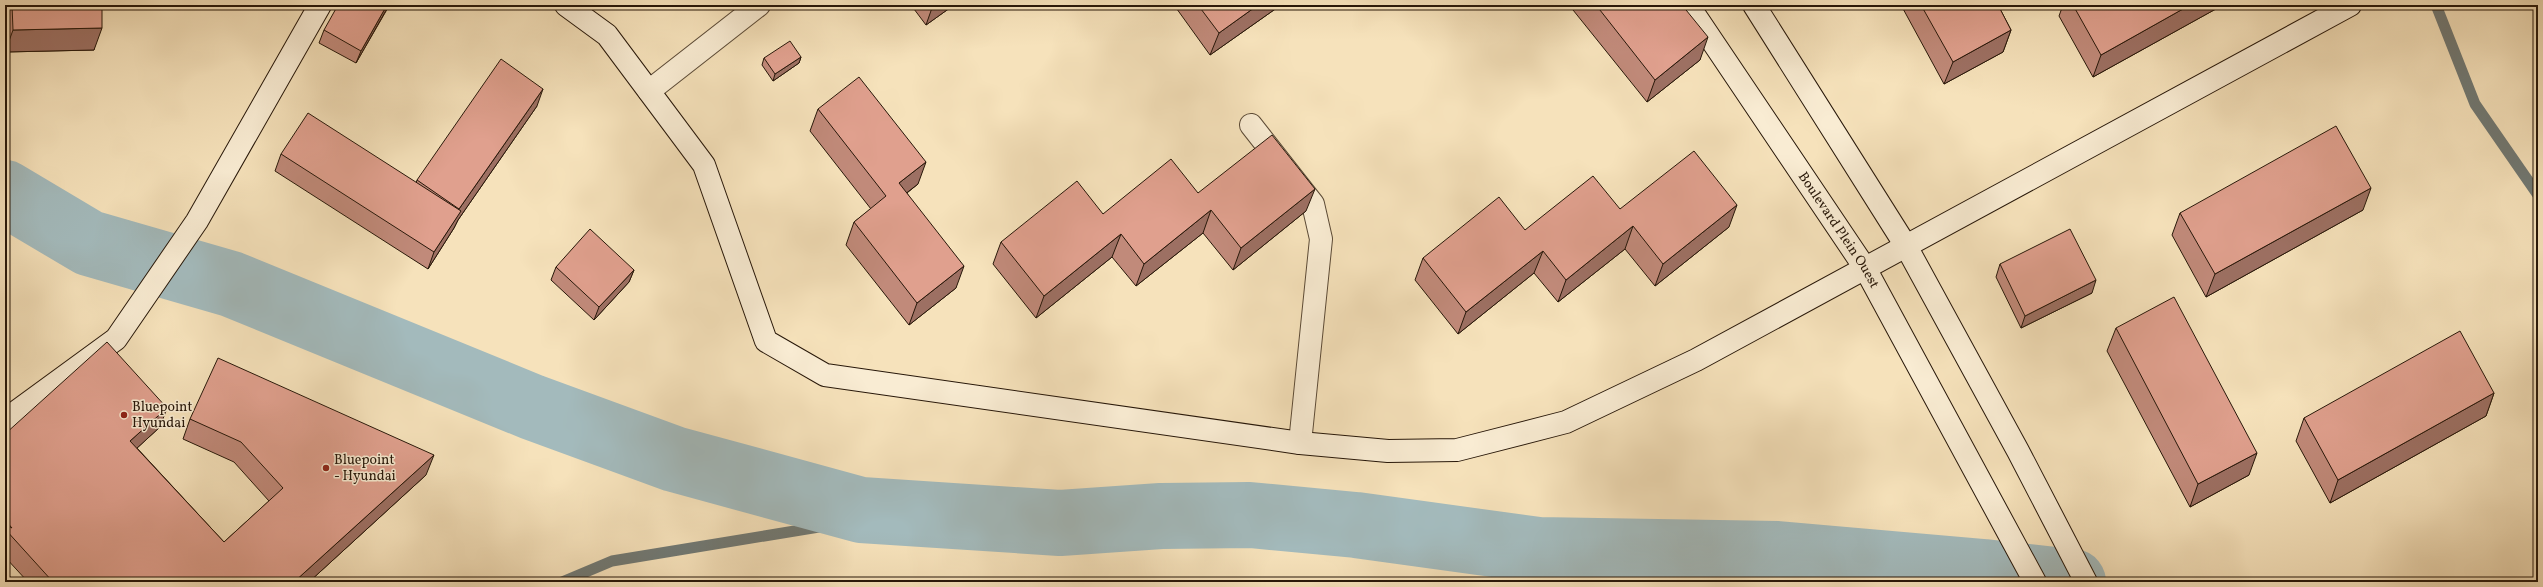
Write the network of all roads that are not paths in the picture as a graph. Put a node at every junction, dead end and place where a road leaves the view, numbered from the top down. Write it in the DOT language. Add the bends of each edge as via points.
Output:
graph roads {
  1 [pos="320,5"];
  2 [pos="566,5"];
  3 [pos="759,5"];
  4 [pos="1688,5"];
  5 [pos="1754,5"];
  6 [pos="2342,9"];
  7 [pos="649,91"];
  8 [pos="1251,125"];
  9 [pos="1906,246"];
  10 [pos="1865,268"];
  11 [pos="5,420"];
  12 [pos="1300,443"];
  13 [pos="2035,582"];
  14 [pos="2086,582"];
  1 -- 11 [label="street" via="197,221 116,339"];
  2 -- 7 [label="street" via="607,35"];
  3 -- 7 [label="street"];
  4 -- 10 [label="street, Boulevard Plein Ouest"];
  5 -- 9 [label="street"];
  6 -- 9 [label="street"];
  7 -- 12 [label="street" via="704,165 766,341 825,375"];
  8 -- 12 [label="street" via="1313,204 1321,240"];
  9 -- 10 [label="street"];
  9 -- 14 [label="street"];
  10 -- 12 [label="street" via="1696,360 1566,422 1457,450 1388,451"];
  10 -- 13 [label="street, Boulevard Plein Ouest" via="1974,465"];
}
